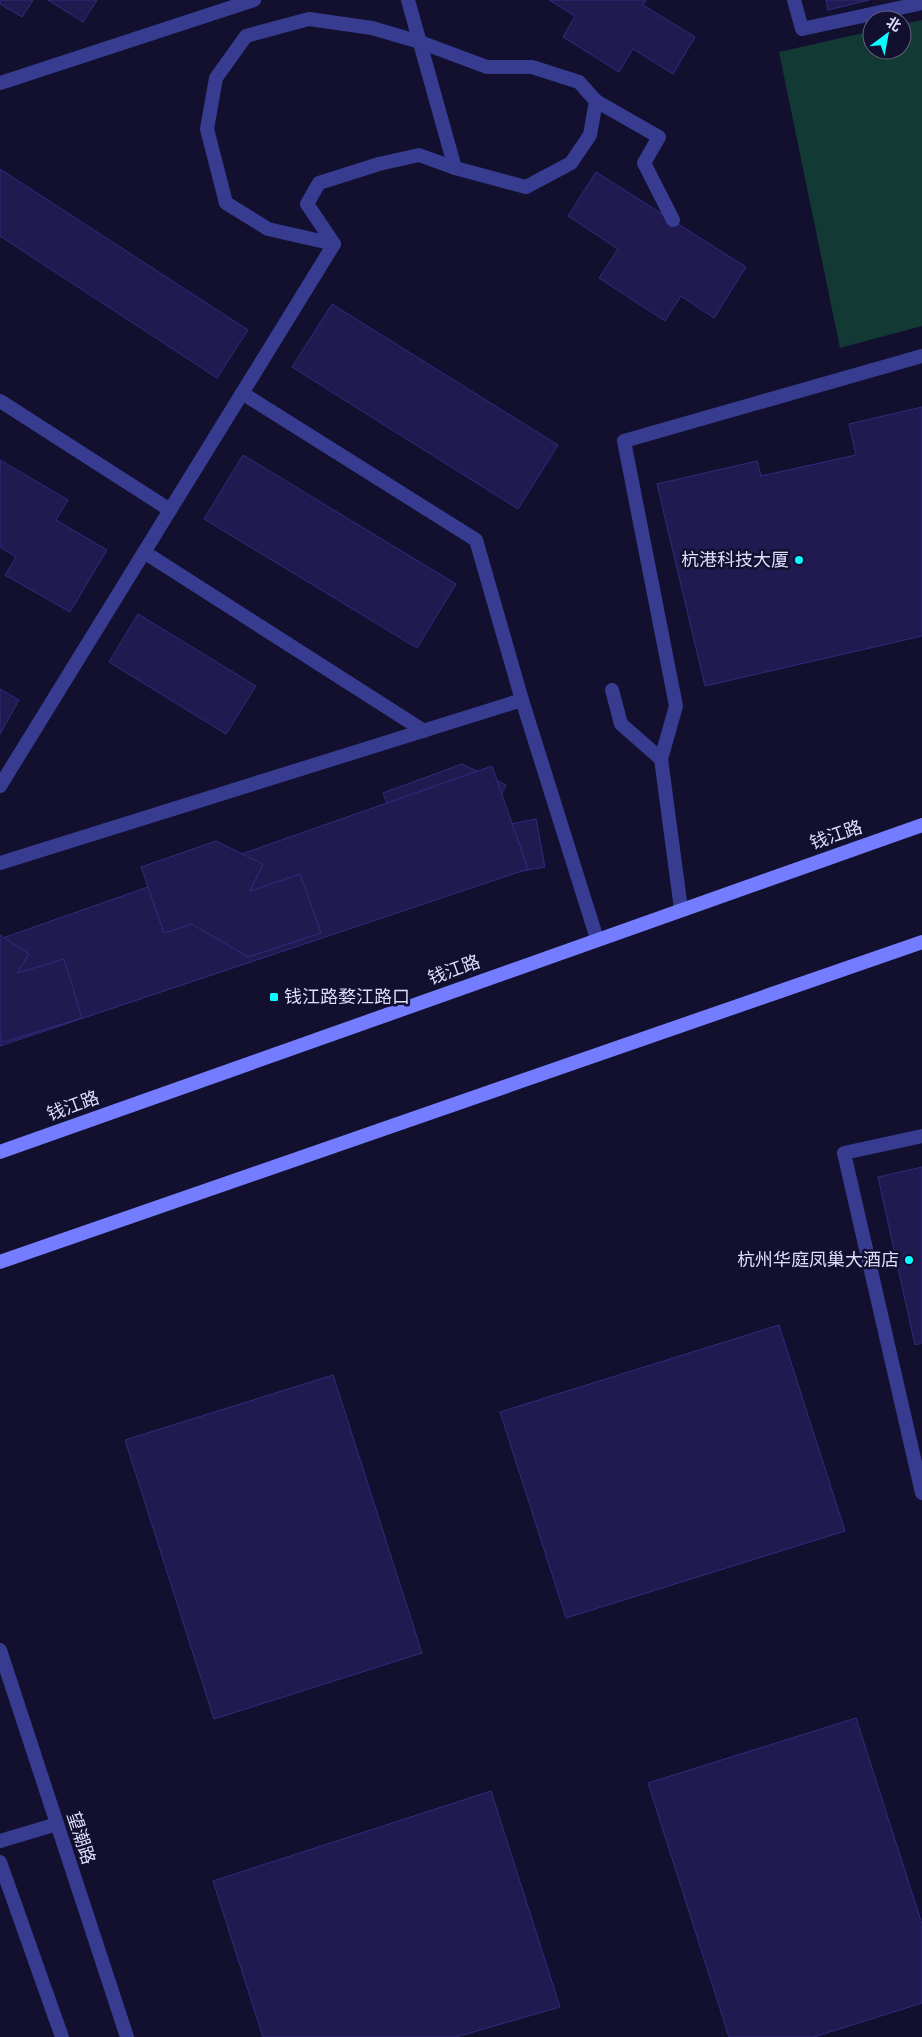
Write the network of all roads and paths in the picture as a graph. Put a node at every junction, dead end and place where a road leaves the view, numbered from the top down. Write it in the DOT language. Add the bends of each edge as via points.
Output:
graph roads {
  1 [pos="254,0"];
  2 [pos="408,0"];
  3 [pos="794,0"];
  4 [pos="922,3"];
  5 [pos="420,42"];
  6 [pos="0,83"];
  7 [pos="596,101"];
  8 [pos="456,168"];
  9 [pos="673,220"];
  10 [pos="334,244"];
  11 [pos="922,356"];
  12 [pos="242,393"];
  13 [pos="0,401"];
  14 [pos="170,510"];
  15 [pos="144,552"];
  16 [pos="612,690"];
  17 [pos="522,700"];
  18 [pos="424,731"];
  19 [pos="661,759"];
  20 [pos="0,786"];
  21 [pos="922,825"];
  22 [pos="0,863"];
  23 [pos="682,909"];
  24 [pos="597,939"];
  25 [pos="922,942"];
  26 [pos="922,1136"];
  27 [pos="0,1152"];
  28 [pos="0,1262"];
  29 [pos="922,1493"];
  30 [pos="0,1650"];
  31 [pos="57,1824"];
  32 [pos="0,1841"];
  33 [pos="0,1862"];
  34 [pos="62,2037"];
  35 [pos="126,2037"];
  1 -- 6 [label="street"];
  2 -- 5 [label="street"];
  3 -- 4 [label="street" via="802,29"];
  5 -- 7 [label="street" via="487,67 532,67 579,82"];
  5 -- 8 [label="street"];
  5 -- 10 [label="street" via="372,28 309,19 246,36 216,78 207,129 226,203 268,229"];
  7 -- 8 [label="street" via="590,134 571,163 526,187"];
  7 -- 9 [label="street" via="659,136 644,163"];
  8 -- 10 [label="street" via="419,155 319,183 307,204"];
  10 -- 12 [label="street"];
  11 -- 19 [label="street" via="624,441 676,706"];
  12 -- 14 [label="street"];
  12 -- 17 [label="street" via="476,540"];
  13 -- 14 [label="street"];
  14 -- 15 [label="street"];
  15 -- 18 [label="street"];
  15 -- 20 [label="street"];
  16 -- 19 [label="street" via="621,724"];
  17 -- 18 [label="street"];
  17 -- 24 [label="street"];
  18 -- 22 [label="street"];
  19 -- 23 [label="street"];
  21 -- 23 [label="main road, 钱江路"];
  23 -- 24 [label="main road, 钱江路"];
  24 -- 27 [label="main road, 钱江路"];
  25 -- 28 [label="main road"];
  26 -- 29 [label="street" via="844,1153"];
  30 -- 31 [label="street, 望潮路"];
  31 -- 32 [label="street"];
  31 -- 35 [label="street, 望潮路"];
  33 -- 34 [label="street"];
}
